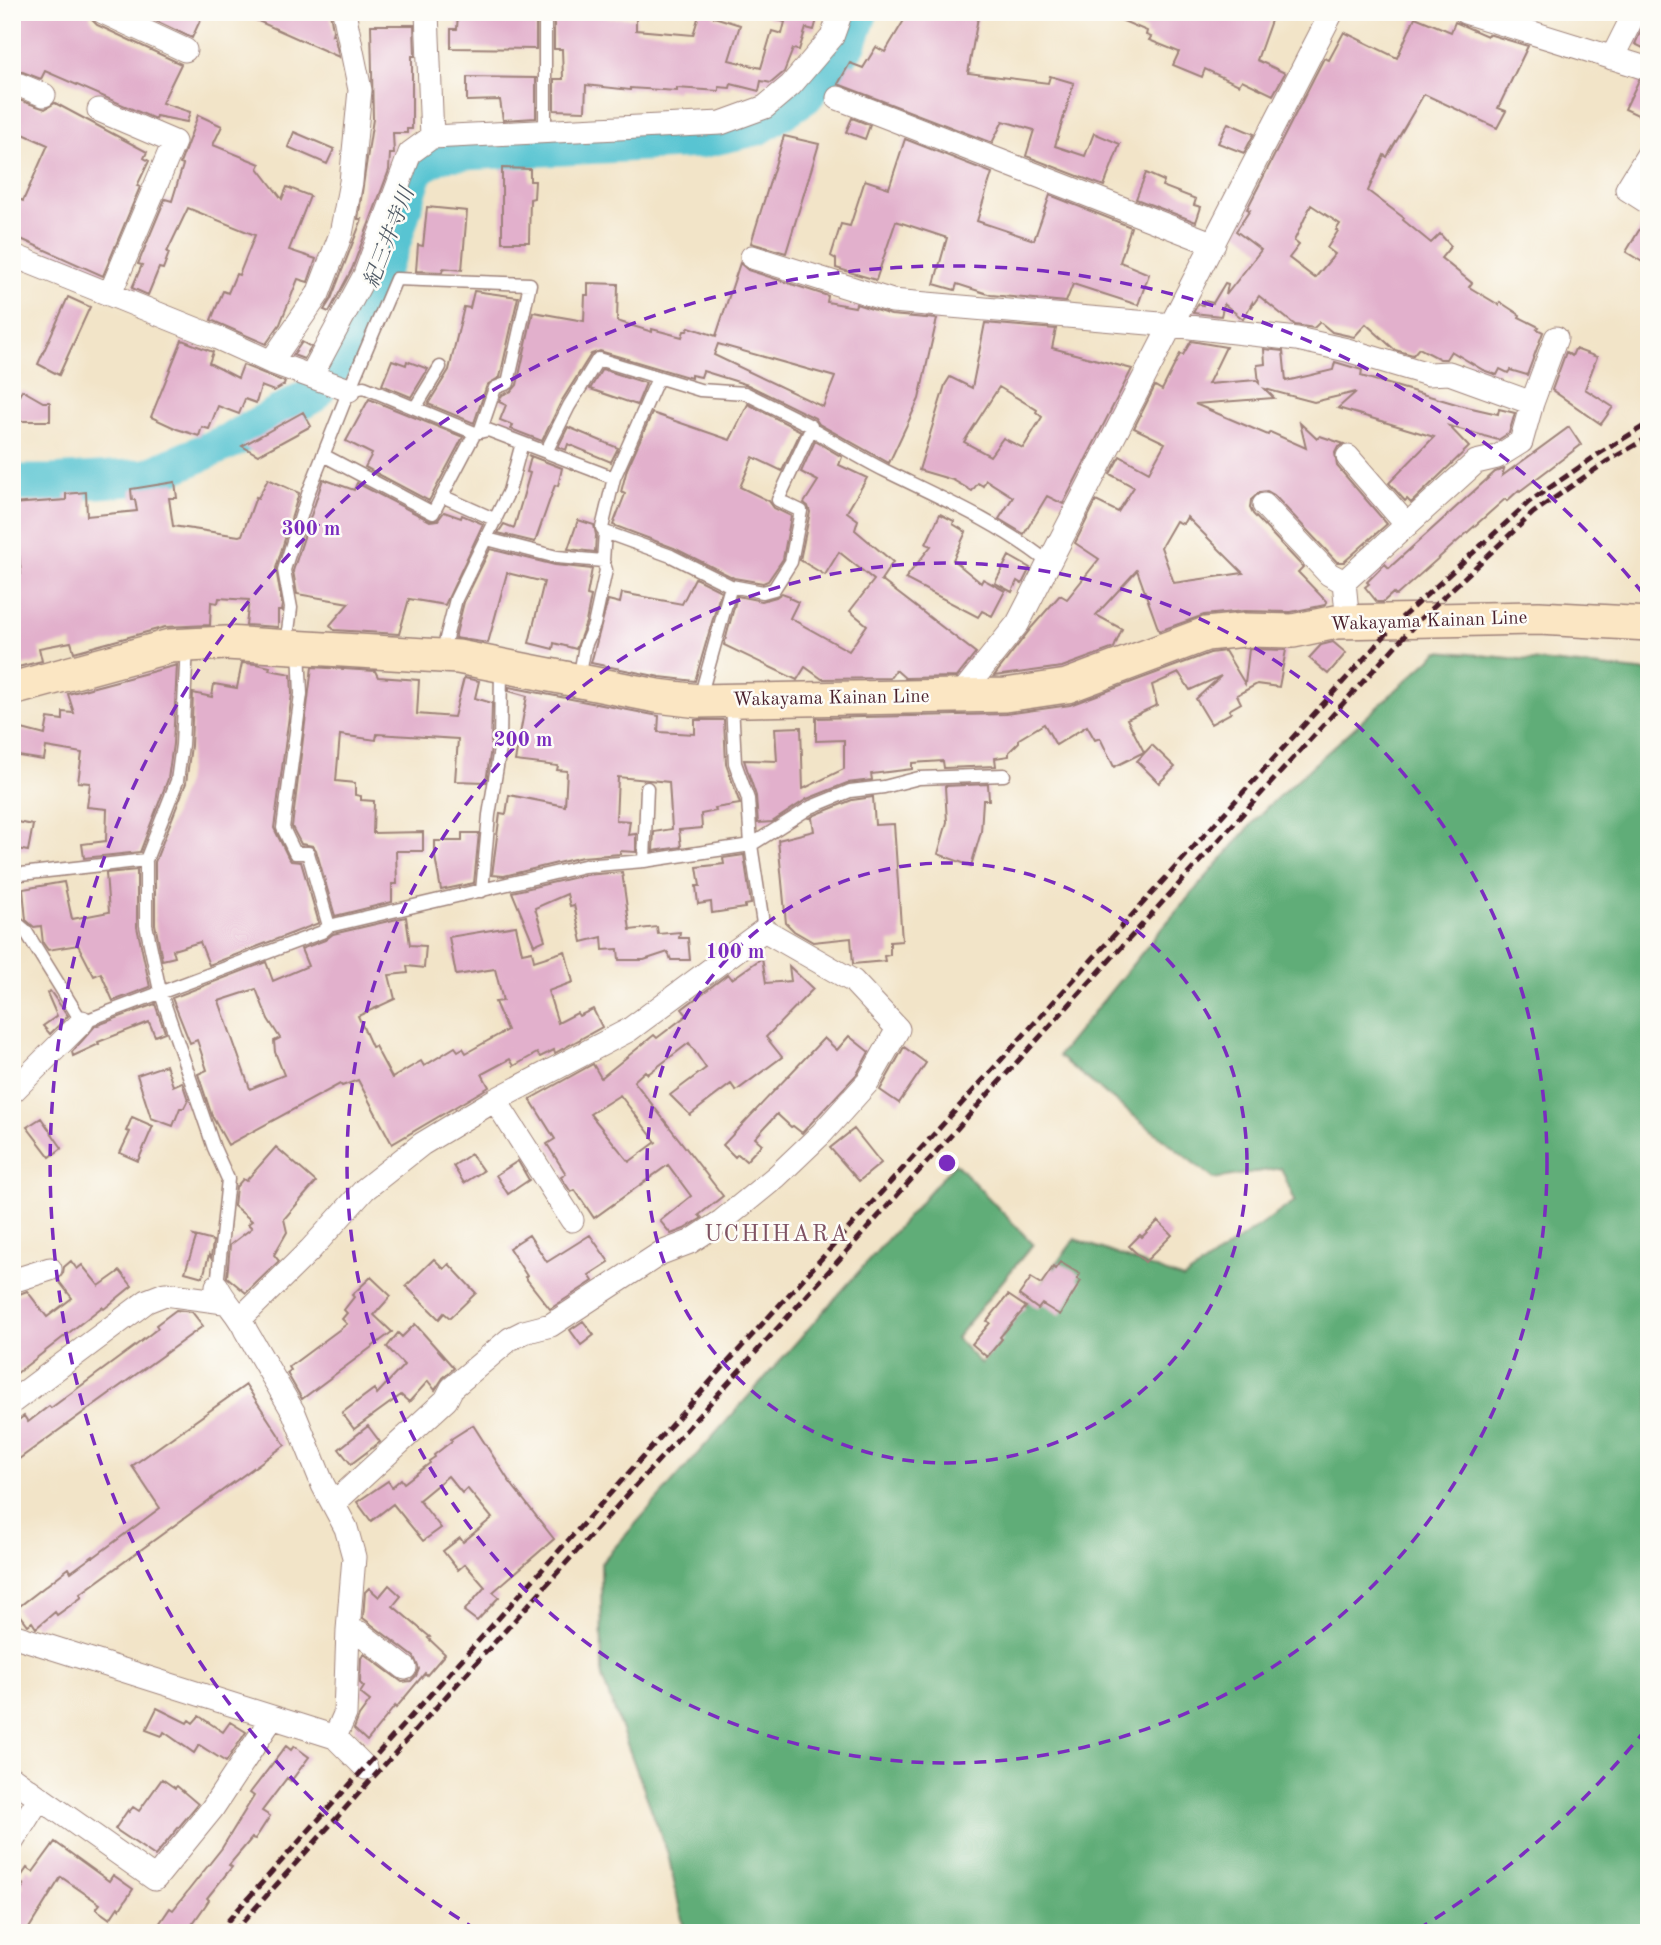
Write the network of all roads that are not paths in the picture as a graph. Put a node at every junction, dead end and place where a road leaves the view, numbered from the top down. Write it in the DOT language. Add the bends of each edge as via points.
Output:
graph roads {
  1 [pos="103,12"];
  2 [pos="344,12"];
  3 [pos="427,12"];
  4 [pos="545,12"];
  5 [pos="841,12"];
  6 [pos="1332,12"];
  7 [pos="1635,12"];
  8 [pos="1478,14"];
  9 [pos="185,50"];
  10 [pos="1612,58"];
  11 [pos="1649,69"];
  12 [pos="12,82"];
  13 [pos="44,95"];
  14 [pos="838,98"];
  15 [pos="99,110"];
  16 [pos="545,132"];
  17 [pos="432,137"];
  18 [pos="1649,153"];
  19 [pos="1649,203"];
  20 [pos="1214,244"];
  21 [pos="12,256"];
  22 [pos="752,257"];
  23 [pos="110,294"];
  24 [pos="1172,325"];
  25 [pos="1556,338"];
  26 [pos="271,362"];
  27 [pos="440,367"];
  28 [pos="314,377"];
  29 [pos="658,377"];
  30 [pos="346,389"];
  31 [pos="1532,403"];
  32 [pos="415,408"];
  33 [pos="811,429"];
  34 [pos="477,432"];
  35 [pos="522,443"];
  36 [pos="546,453"];
  37 [pos="323,456"];
  38 [pos="1348,457"];
  39 [pos="614,478"];
  40 [pos="442,496"];
  41 [pos="1265,505"];
  42 [pos="496,520"];
  43 [pos="1408,524"];
  44 [pos="605,532"];
  45 [pos="487,539"];
  46 [pos="603,561"];
  47 [pos="1049,563"];
  48 [pos="1344,582"];
  49 [pos="731,586"];
  50 [pos="1348,622"];
  51 [pos="1649,624"];
  52 [pos="187,645"];
  53 [pos="293,648"];
  54 [pos="442,656"];
  55 [pos="501,666"];
  56 [pos="579,681"];
  57 [pos="12,689"];
  58 [pos="959,697"];
  59 [pos="699,701"];
  60 [pos="732,701"];
  61 [pos="1004,775"];
  62 [pos="647,788"];
  63 [pos="751,845"];
  64 [pos="146,860"];
  65 [pos="644,861"];
  66 [pos="12,872"];
  67 [pos="482,891"];
  68 [pos="12,919"];
  69 [pos="329,926"];
  70 [pos="764,930"];
  71 [pos="160,991"];
  72 [pos="82,1022"];
  73 [pos="12,1092"];
  74 [pos="495,1100"];
  75 [pos="572,1220"];
  76 [pos="50,1269"];
  77 [pos="12,1280"];
  78 [pos="221,1294"];
  79 [pos="240,1319"];
  80 [pos="12,1402"];
  81 [pos="333,1504"];
  82 [pos="348,1630"];
  83 [pos="12,1635"];
  84 [pos="405,1668"];
  85 [pos="272,1718"];
  86 [pos="335,1737"];
  87 [pos="366,1768"];
  88 [pos="12,1778"];
  89 [pos="40,1797"];
  90 [pos="12,1842"];
  1 -- 9 [label="street"];
  2 -- 26 [label="street" via="360,90 341,234 318,294"];
  3 -- 17 [label="street"];
  4 -- 16 [label="lane"];
  5 -- 16 [label="street" via="832,37 791,85 765,107 721,123"];
  6 -- 20 [label="street"];
  7 -- 10 [label="street"];
  8 -- 10 [label="street"];
  10 -- 11 [label="street"];
  12 -- 13 [label="street"];
  14 -- 20 [label="street"];
  15 -- 23 [label="street" via="174,142"];
  16 -- 17 [label="street"];
  17 -- 28 [label="street" via="410,153 365,275"];
  18 -- 19 [label="street" via="1627,189"];
  20 -- 24 [label="street"];
  21 -- 23 [label="street"];
  22 -- 24 [label="street" via="892,301"];
  23 -- 26 [label="street"];
  24 -- 31 [label="street" via="1297,339 1428,374 1449,373"];
  24 -- 47 [label="street"];
  25 -- 31 [label="street"];
  26 -- 28 [label="street"];
  27 -- 32 [label="lane"];
  28 -- 30 [label="street"];
  29 -- 33 [label="lane" via="700,390 745,393"];
  29 -- 36 [label="lane" via="598,359"];
  29 -- 39 [label="lane"];
  30 -- 32 [label="lane" via="364,387"];
  30 -- 34 [label="lane" via="396,279 530,284 508,383 495,388"];
  30 -- 37 [label="lane"];
  31 -- 43 [label="street" via="1521,442 1497,457 1476,461"];
  32 -- 34 [label="lane"];
  33 -- 47 [label="lane" via="952,503"];
  33 -- 49 [label="lane" via="778,500 801,511 791,562 774,589 763,592"];
  34 -- 35 [label="lane" via="488,430"];
  34 -- 40 [label="lane"];
  35 -- 36 [label="lane"];
  35 -- 42 [label="lane"];
  36 -- 39 [label="lane"];
  37 -- 40 [label="lane" via="433,513"];
  37 -- 53 [label="lane" via="284,570"];
  38 -- 43 [label="street"];
  39 -- 44 [label="lane" via="601,528"];
  40 -- 42 [label="lane"];
  41 -- 48 [label="street" via="1329,574"];
  42 -- 45 [label="lane"];
  43 -- 48 [label="street"];
  44 -- 46 [label="lane"];
  44 -- 49 [label="lane" via="671,556"];
  45 -- 46 [label="lane" via="557,557"];
  45 -- 54 [label="lane" via="456,599"];
  46 -- 56 [label="lane" via="604,581 584,646"];
  47 -- 58 [label="street" via="1018,624"];
  48 -- 50 [label="street"];
  49 -- 59 [label="lane"];
  50 -- 51 [label="main road, Wakayama Kainan Line" via="1539,618"];
  50 -- 58 [label="main road, Wakayama Kainan Line" via="1293,631 1206,634 1067,686"];
  52 -- 53 [label="main road, Wakayama Kainan Line"];
  52 -- 57 [label="main road, Wakayama Kainan Line"];
  52 -- 64 [label="lane" via="177,781"];
  53 -- 54 [label="main road, Wakayama Kainan Line"];
  53 -- 69 [label="lane" via="301,694 284,828 295,853 308,853"];
  54 -- 55 [label="main road, Wakayama Kainan Line"];
  55 -- 56 [label="main road, Wakayama Kainan Line"];
  55 -- 67 [label="lane" via="500,748"];
  56 -- 59 [label="main road, Wakayama Kainan Line"];
  58 -- 60 [label="main road, Wakayama Kainan Line"];
  59 -- 60 [label="main road, Wakayama Kainan Line"];
  60 -- 63 [label="lane" via="735,763 748,799"];
  61 -- 63 [label="lane" via="919,778 850,791 811,807"];
  62 -- 65 [label="lane"];
  63 -- 65 [label="lane"];
  63 -- 70 [label="lane"];
  64 -- 66 [label="lane"];
  64 -- 71 [label="lane" via="146,925"];
  65 -- 67 [label="lane" via="584,866"];
  67 -- 69 [label="lane"];
  68 -- 72 [label="lane" via="25,930"];
  69 -- 71 [label="lane"];
  70 -- 74 [label="street" via="629,1030"];
  70 -- 81 [label="street" via="852,981 898,1029 868,1082 777,1176 722,1221 690,1242 661,1253 551,1325 510,1339 452,1388 446,1400"];
  71 -- 72 [label="lane"];
  71 -- 78 [label="lane" via="228,1178"];
  72 -- 73 [label="street"];
  74 -- 75 [label="street"];
  74 -- 79 [label="street" via="422,1144 365,1189"];
  76 -- 77 [label="street"];
  78 -- 79 [label="street"];
  78 -- 80 [label="street" via="165,1294 147,1301"];
  79 -- 81 [label="street" via="294,1413"];
  81 -- 82 [label="street" via="354,1557"];
  82 -- 84 [label="street" via="360,1633"];
  82 -- 86 [label="street" via="345,1714"];
  83 -- 85 [label="street"];
  85 -- 86 [label="street"];
  85 -- 89 [label="street" via="212,1809 155,1878"];
  86 -- 87 [label="street"];
  88 -- 89 [label="street"];
  89 -- 90 [label="street"];
}
